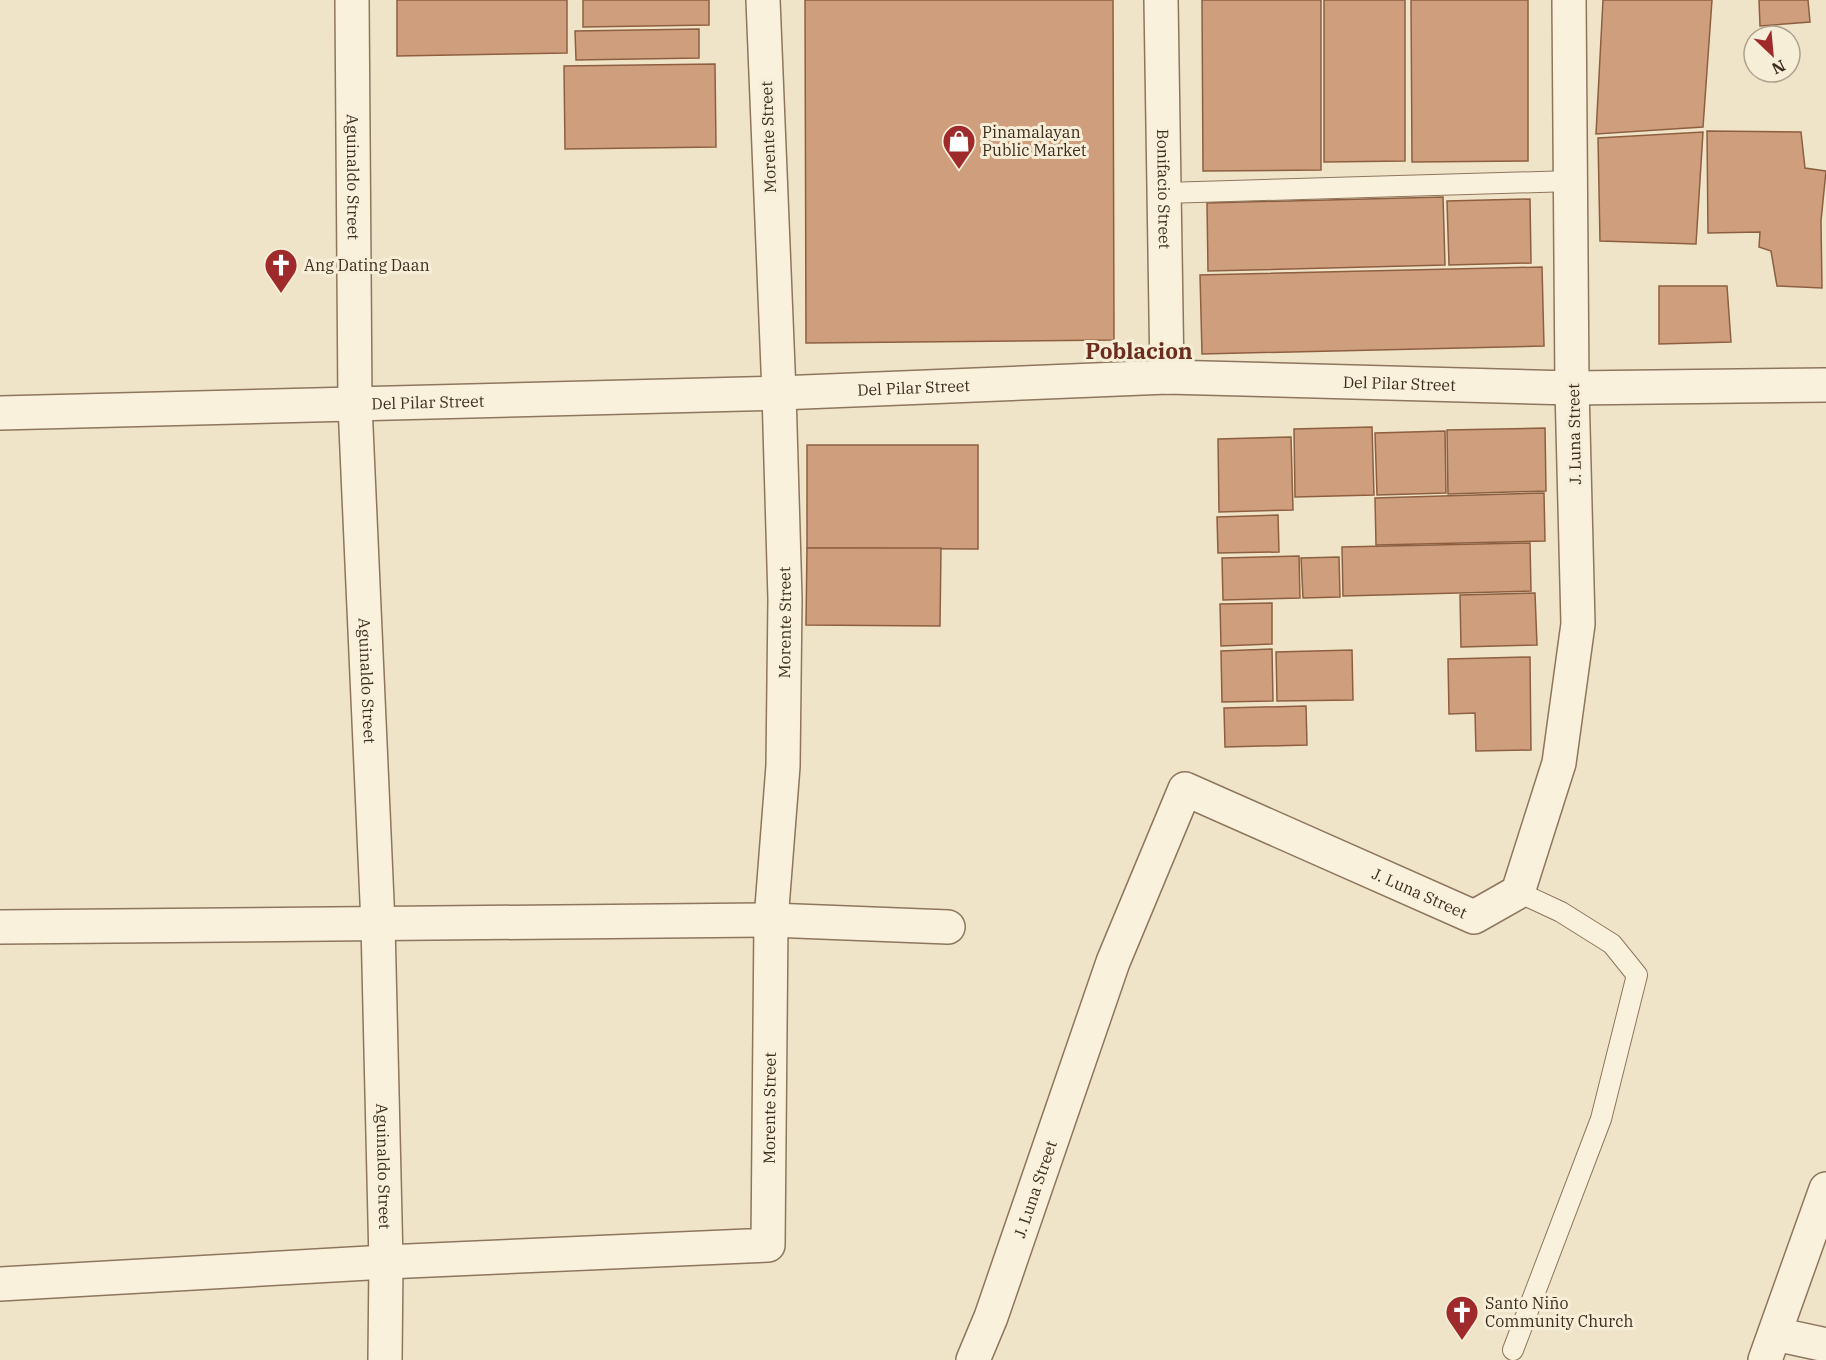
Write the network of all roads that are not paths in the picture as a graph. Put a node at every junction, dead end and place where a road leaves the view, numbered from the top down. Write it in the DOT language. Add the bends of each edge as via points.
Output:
graph roads {
  1 [pos="352,0"];
  2 [pos="763,0"];
  3 [pos="1161,0"];
  4 [pos="1569,0"];
  5 [pos="1571,181"];
  6 [pos="1164,193"];
  7 [pos="1167,377"];
  8 [pos="1826,385"];
  9 [pos="1572,388"];
  10 [pos="779,393"];
  11 [pos="355,405"];
  12 [pos="0,413"];
  13 [pos="1518,892"];
  14 [pos="771,920"];
  15 [pos="378,924"];
  16 [pos="0,927"];
  17 [pos="948,927"];
  18 [pos="1826,1189"];
  19 [pos="386,1262"];
  20 [pos="0,1284"];
  21 [pos="1826,1345"];
  22 [pos="1770,1347"];
  23 [pos="1513,1350"];
  24 [pos="385,1360"];
  25 [pos="973,1360"];
  1 -- 11 [label="street, Aguinaldo Street"];
  2 -- 10 [label="street, Morente Street"];
  3 -- 6 [label="street, Bonifacio Street"];
  4 -- 5 [label="street, J. Luna Street"];
  5 -- 6 [label="lane"];
  5 -- 9 [label="street, J. Luna Street"];
  6 -- 7 [label="street, Bonifacio Street"];
  7 -- 9 [label="street, Del Pilar Street"];
  7 -- 10 [label="street, Del Pilar Street"];
  8 -- 9 [label="street, Del Pilar Street"];
  9 -- 13 [label="street, J. Luna Street" via="1578,624 1559,763"];
  10 -- 11 [label="street, Del Pilar Street"];
  10 -- 14 [label="street, Morente Street" via="784,718"];
  11 -- 12 [label="street, Del Pilar Street"];
  11 -- 15 [label="street, Aguinaldo Street"];
  13 -- 23 [label="lane" via="1561,912 1612,944 1637,975 1601,1119"];
  13 -- 25 [label="street, J. Luna Street" via="1474,917 1185,789 1113,962"];
  14 -- 15 [label="street"];
  14 -- 17 [label="street"];
  14 -- 19 [label="street, Morente Street" via="768,1245"];
  15 -- 16 [label="street"];
  15 -- 19 [label="street, Aguinaldo Street"];
  18 -- 22 [label="street"];
  19 -- 20 [label="street"];
  19 -- 24 [label="street, Aguinaldo Street"];
  21 -- 22 [label="street"];
}
